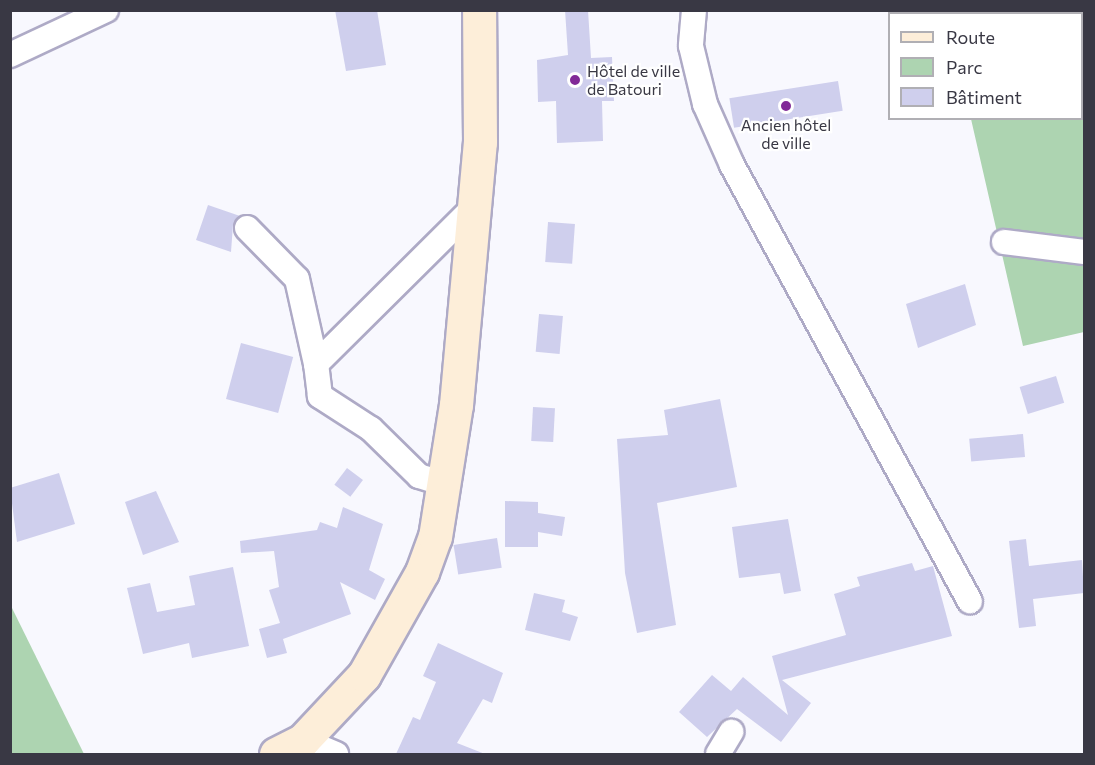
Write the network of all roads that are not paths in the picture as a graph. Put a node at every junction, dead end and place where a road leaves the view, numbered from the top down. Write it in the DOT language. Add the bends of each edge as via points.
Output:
graph roads {
  1 [pos="106,10"];
  2 [pos="479,10"];
  3 [pos="694,10"];
  4 [pos="10,55"];
  5 [pos="474,207"];
  6 [pos="247,228"];
  7 [pos="1004,242"];
  8 [pos="1084,252"];
  9 [pos="316,364"];
  10 [pos="445,483"];
  11 [pos="970,601"];
  12 [pos="731,732"];
  13 [pos="289,747"];
  14 [pos="336,754"];
  15 [pos="718,754"];
  1 -- 4 [label="street"];
  2 -- 5 [label="main road" via="482,73"];
  3 -- 11 [label="street" via="691,46 703,95 732,165"];
  5 -- 9 [label="street"];
  5 -- 10 [label="main road"];
  6 -- 9 [label="street" via="297,279"];
  7 -- 8 [label="street"];
  9 -- 10 [label="street" via="320,396 371,429 419,476"];
  10 -- 13 [label="main road" via="435,537 391,631 364,675"];
  12 -- 15 [label="street"];
  13 -- 14 [label="street"];
}
